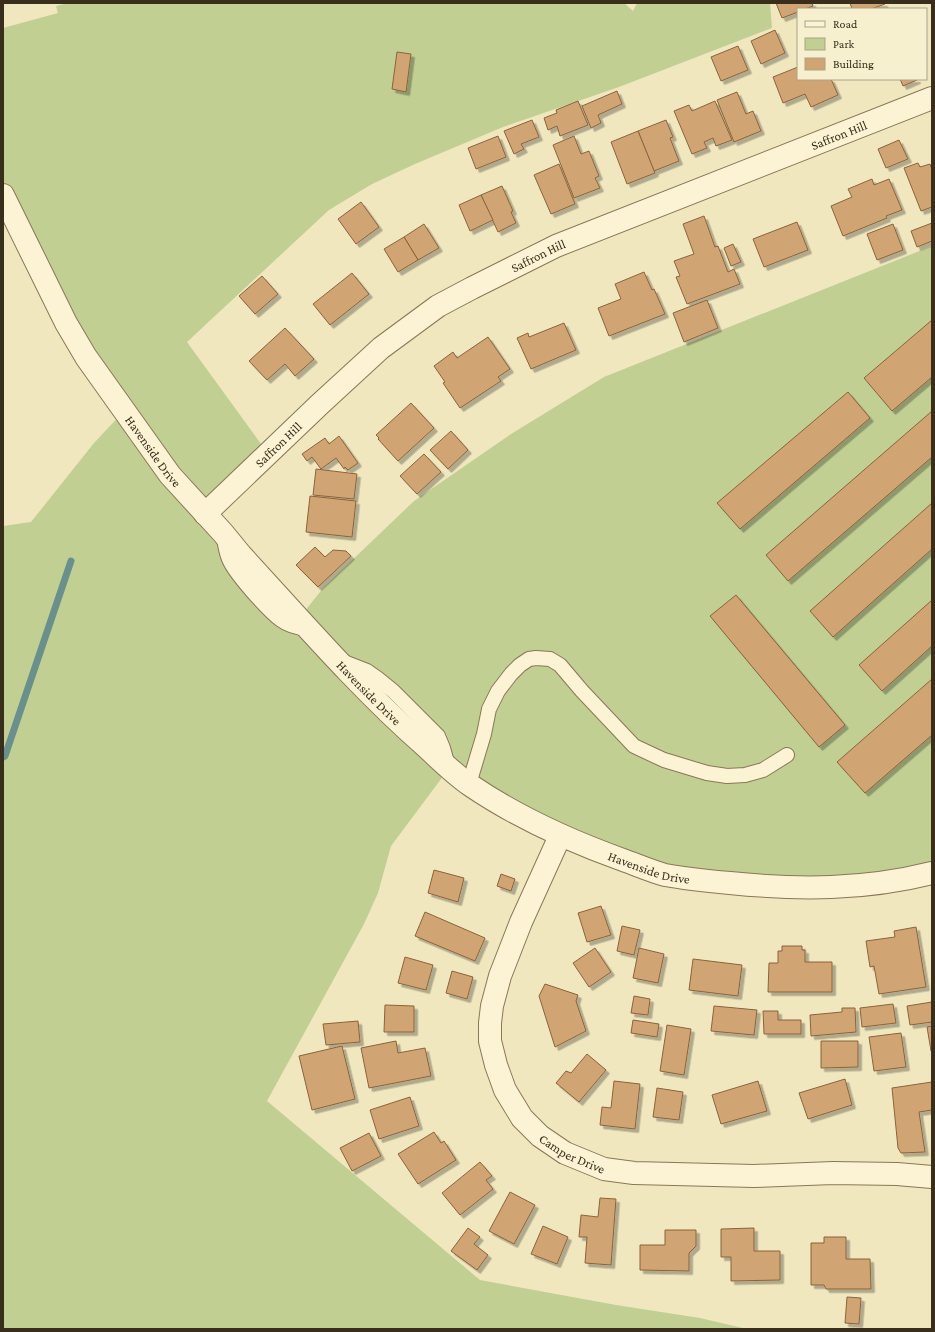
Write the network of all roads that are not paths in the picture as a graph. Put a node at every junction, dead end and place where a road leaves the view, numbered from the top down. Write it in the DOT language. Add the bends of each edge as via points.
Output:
graph roads {
  1 [pos="932,98"];
  2 [pos="3,195"];
  3 [pos="8,219"];
  4 [pos="205,514"];
  5 [pos="787,755"];
  6 [pos="469,784"];
  7 [pos="560,836"];
  8 [pos="932,873"];
  9 [pos="932,1177"];
  1 -- 4 [label="street, Saffron Hill" via="556,246 438,306 381,348"];
  2 -- 3 [label="street, Havenside Drive"];
  3 -- 4 [label="street, Havenside Drive" via="86,357 170,475"];
  4 -- 6 [label="street, Havenside Drive" via="391,717"];
  5 -- 6 [label="lane" via="763,770 727,776 707,773 664,760 634,746 560,665 550,659 536,658 520,665 498,690 489,709"];
  6 -- 7 [label="street, Havenside Drive"];
  7 -- 8 [label="street, Havenside Drive" via="664,874 745,885 853,887"];
  7 -- 9 [label="street, Camper Drive" via="500,976 490,1023 490,1041 504,1090 522,1118 540,1136 565,1152 604,1169 634,1173 754,1176 876,1173"];
}
